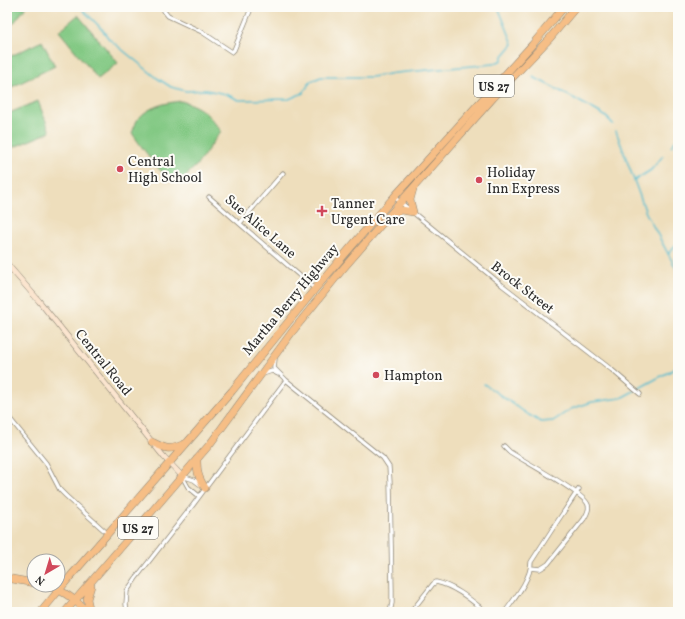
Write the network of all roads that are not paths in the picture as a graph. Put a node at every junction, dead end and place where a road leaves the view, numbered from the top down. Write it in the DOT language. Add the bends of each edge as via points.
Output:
graph roads {
  1 [pos="165,7"];
  2 [pos="564,7"];
  3 [pos="576,7"];
  4 [pos="250,11"];
  5 [pos="283,173"];
  6 [pos="414,186"];
  7 [pos="210,197"];
  8 [pos="394,197"];
  9 [pos="400,202"];
  10 [pos="413,212"];
  11 [pos="390,214"];
  12 [pos="240,223"];
  13 [pos="7,264"];
  14 [pos="315,288"];
  15 [pos="322,295"];
  16 [pos="276,355"];
  17 [pos="279,374"];
  18 [pos="260,375"];
  19 [pos="286,380"];
  20 [pos="640,394"];
  21 [pos="7,415"];
  22 [pos="152,442"];
  23 [pos="187,442"];
  24 [pos="504,446"];
  25 [pos="197,458"];
  26 [pos="170,463"];
  27 [pos="182,476"];
  28 [pos="205,488"];
  29 [pos="578,491"];
  30 [pos="199,496"];
  31 [pos="108,534"];
  32 [pos="531,568"];
  33 [pos="7,578"];
  34 [pos="94,580"];
  35 [pos="26,582"];
  36 [pos="66,582"];
  37 [pos="57,593"];
  38 [pos="64,593"];
  39 [pos="76,600"];
  40 [pos="41,612"];
  41 [pos="65,612"];
  42 [pos="87,612"];
  43 [pos="90,612"];
  44 [pos="127,612"];
  45 [pos="390,612"];
  46 [pos="411,612"];
  47 [pos="486,612"];
  48 [pos="505,612"];
  1 -- 4 [label="street" via="164,11 168,16 202,32 232,52"];
  2 -- 8 [label="highway, Martha Berry Highway / US 27"];
  3 -- 6 [label="highway, Martha Berry Highway / US 27"];
  5 -- 12 [label="street"];
  6 -- 9 [label="highway, Martha Berry Highway / US 27"];
  6 -- 10 [label="highway" via="410,200"];
  7 -- 12 [label="street, Sue Alice Lane"];
  8 -- 9 [label="street, Brock Street"];
  8 -- 14 [label="highway, Martha Berry Highway / US 27"];
  9 -- 10 [label="street, Brock Street"];
  9 -- 11 [label="highway, Martha Berry Highway / US 27"];
  10 -- 11 [label="highway" via="401,210"];
  10 -- 20 [label="street, Brock Street"];
  11 -- 15 [label="highway, Martha Berry Highway / US 27"];
  12 -- 14 [label="street, Sue Alice Lane"];
  13 -- 22 [label="street, Central Road"];
  14 -- 15 [label="highway"];
  14 -- 23 [label="highway, Martha Berry Highway / US 27" via="232,391"];
  15 -- 16 [label="highway, Martha Berry Highway / US 27"];
  16 -- 17 [label="street" via="274,368"];
  16 -- 18 [label="highway, Martha Berry Highway / US 27"];
  17 -- 18 [label="street" via="272,371"];
  17 -- 19 [label="street"];
  18 -- 25 [label="highway, Martha Berry Highway / US 27"];
  19 -- 28 [label="street"];
  19 -- 45 [label="street" via="383,458 389,467 392,528"];
  21 -- 31 [label="street" via="46,463 60,490"];
  22 -- 23 [label="highway" via="171,449"];
  22 -- 26 [label="street, Central Road"];
  23 -- 26 [label="highway, Martha Berry Highway / US 27"];
  24 -- 29 [label="street" via="510,452"];
  25 -- 27 [label="highway, Martha Berry Highway / US 27"];
  25 -- 28 [label="highway" via="199,479"];
  26 -- 27 [label="street, Central Road"];
  26 -- 31 [label="highway, Martha Berry Highway / US 27"];
  27 -- 28 [label="street, Central Road" via="194,480"];
  27 -- 30 [label="street, Central Road" via="188,487"];
  27 -- 34 [label="highway, Martha Berry Highway / US 27"];
  28 -- 30 [label="street"];
  29 -- 32 [label="street" via="531,562"];
  29 -- 32 [label="street" via="589,506 587,514 548,564 540,569"];
  30 -- 44 [label="street" via="127,592"];
  31 -- 36 [label="highway, Martha Berry Highway / US 27"];
  32 -- 48 [label="street" via="519,594"];
  33 -- 35 [label="highway"];
  34 -- 39 [label="highway, Martha Berry Highway / US 27"];
  34 -- 43 [label="highway" via="87,595"];
  37 -- 40 [label="highway, Martha Berry Highway / US 27"];
  38 -- 39 [label="highway"];
  39 -- 41 [label="highway, Martha Berry Highway / US 27"];
  39 -- 42 [label="highway"];
  46 -- 47 [label="street" via="436,582 465,596"];
}
